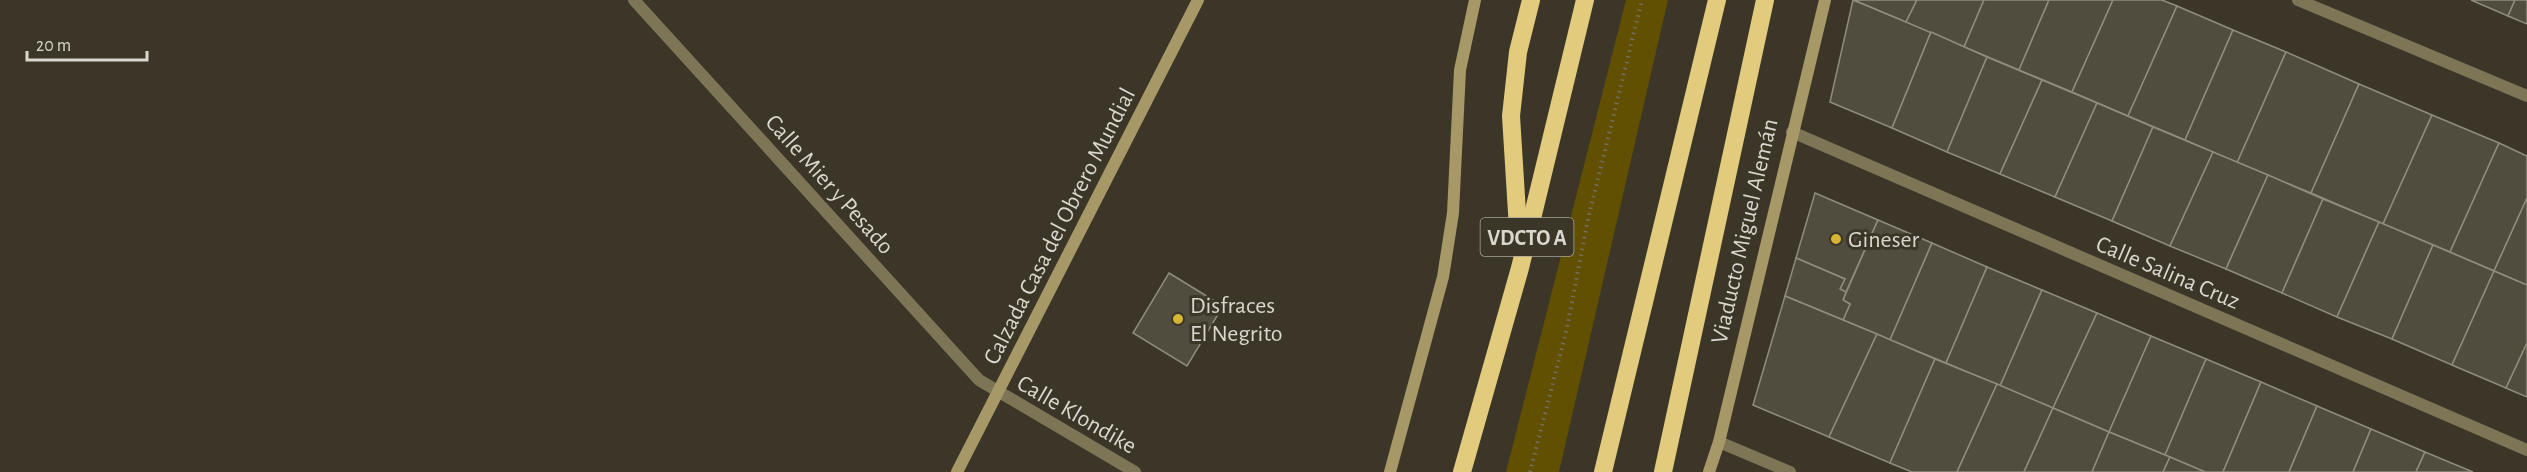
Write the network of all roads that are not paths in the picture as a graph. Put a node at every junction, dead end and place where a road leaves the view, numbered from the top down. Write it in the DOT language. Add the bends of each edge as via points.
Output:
graph roads {
  1 [pos="634,0"];
  2 [pos="1198,0"];
  3 [pos="1475,0"];
  4 [pos="1531,0"];
  5 [pos="1585,0"];
  6 [pos="1717,0"];
  7 [pos="1765,0"];
  8 [pos="1825,0"];
  9 [pos="2298,0"];
  10 [pos="2527,96"];
  11 [pos="1792,132"];
  12 [pos="1520,268"];
  13 [pos="997,392"];
  14 [pos="1719,442"];
  15 [pos="2527,450"];
  16 [pos="957,472"];
  17 [pos="1135,472"];
  18 [pos="1390,472"];
  19 [pos="1462,472"];
  20 [pos="1603,472"];
  21 [pos="1663,472"];
  22 [pos="1709,472"];
  23 [pos="1790,472"];
  1 -- 13 [label="street, Calle Mier y Pesado" via="979,380"];
  2 -- 13 [label="main road, Calzada Casa del Obrero Mundial"];
  3 -- 18 [label="main road" via="1460,69 1454,213 1443,277"];
  4 -- 12 [label="highway" via="1518,52 1511,116"];
  5 -- 12 [label="highway, VDCTO A"];
  6 -- 20 [label="highway"];
  7 -- 21 [label="highway"];
  8 -- 11 [label="main road, Viaducto Miguel Alemán"];
  9 -- 10 [label="street"];
  11 -- 14 [label="main road, Viaducto Miguel Alemán"];
  11 -- 15 [label="street, Calle Salina Cruz"];
  12 -- 19 [label="highway, VDCTO A"];
  13 -- 16 [label="main road, Calzada Casa del Obrero Mundial"];
  13 -- 17 [label="street, Calle Klondike"];
  14 -- 22 [label="main road, Viaducto Miguel Alemán"];
  14 -- 23 [label="street"];
}
